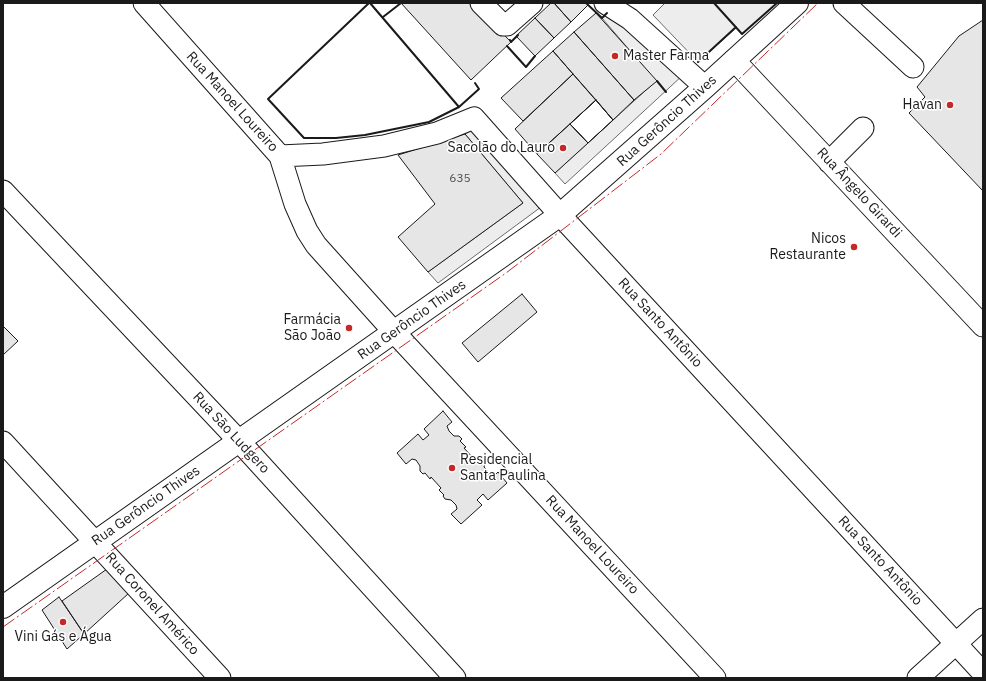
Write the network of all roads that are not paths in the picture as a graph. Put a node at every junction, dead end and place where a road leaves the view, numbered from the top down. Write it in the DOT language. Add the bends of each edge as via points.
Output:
graph roads {
  1 [pos="144,3"];
  2 [pos="482,3"];
  3 [pos="532,3"];
  4 [pos="605,3"];
  5 [pos="797,3"];
  6 [pos="844,3"];
  7 [pos="734,60"];
  8 [pos="913,67"];
  9 [pos="705,87"];
  10 [pos="863,128"];
  11 [pos="280,156"];
  12 [pos="829,162"];
  13 [pos="3,191"];
  14 [pos="560,215"];
  15 [pos="983,326"];
  16 [pos="395,333"];
  17 [pos="239,441"];
  18 [pos="3,442"];
  19 [pos="96,542"];
  20 [pos="3,607"];
  21 [pos="983,619"];
  22 [pos="956,644"];
  23 [pos="983,673"];
  24 [pos="220,678"];
  25 [pos="455,678"];
  26 [pos="714,678"];
  27 [pos="918,678"];
  1 -- 11 [label="street, Rua Manoel Loureiro"];
  2 -- 3 [label="street" via="503,25 507,25"];
  4 -- 9 [label="street" via="630,19"];
  5 -- 7 [label="main road, Rua Gerôncio Thives"];
  6 -- 8 [label="street"];
  7 -- 9 [label="main road, Rua Gerôncio Thives"];
  7 -- 12 [label="street, Rua Ângelo Girardi"];
  9 -- 14 [label="main road, Rua Gerôncio Thives"];
  10 -- 12 [label="street"];
  11 -- 14 [label="street, Rua Santo Antônio" via="323,154 384,146 437,133 474,118"];
  11 -- 16 [label="street, Rua Manoel Loureiro" via="295,204 307,231"];
  12 -- 15 [label="street, Rua Ângelo Girardi"];
  13 -- 17 [label="street, Rua São Ludgero"];
  14 -- 16 [label="main road, Rua Gerôncio Thives"];
  14 -- 22 [label="street, Rua Santo Antônio"];
  16 -- 17 [label="main road, Rua Gerôncio Thives"];
  16 -- 26 [label="street, Rua Manoel Loureiro"];
  17 -- 19 [label="main road, Rua Gerôncio Thives"];
  17 -- 25 [label="street, Rua São Ludgero"];
  18 -- 19 [label="street, Rua Coronel Américo"];
  19 -- 20 [label="main road, Rua Gerôncio Thives"];
  19 -- 24 [label="street, Rua Coronel Américo"];
  21 -- 22 [label="street"];
  22 -- 23 [label="street, Rua Santo Antônio"];
  22 -- 27 [label="street"];
}
